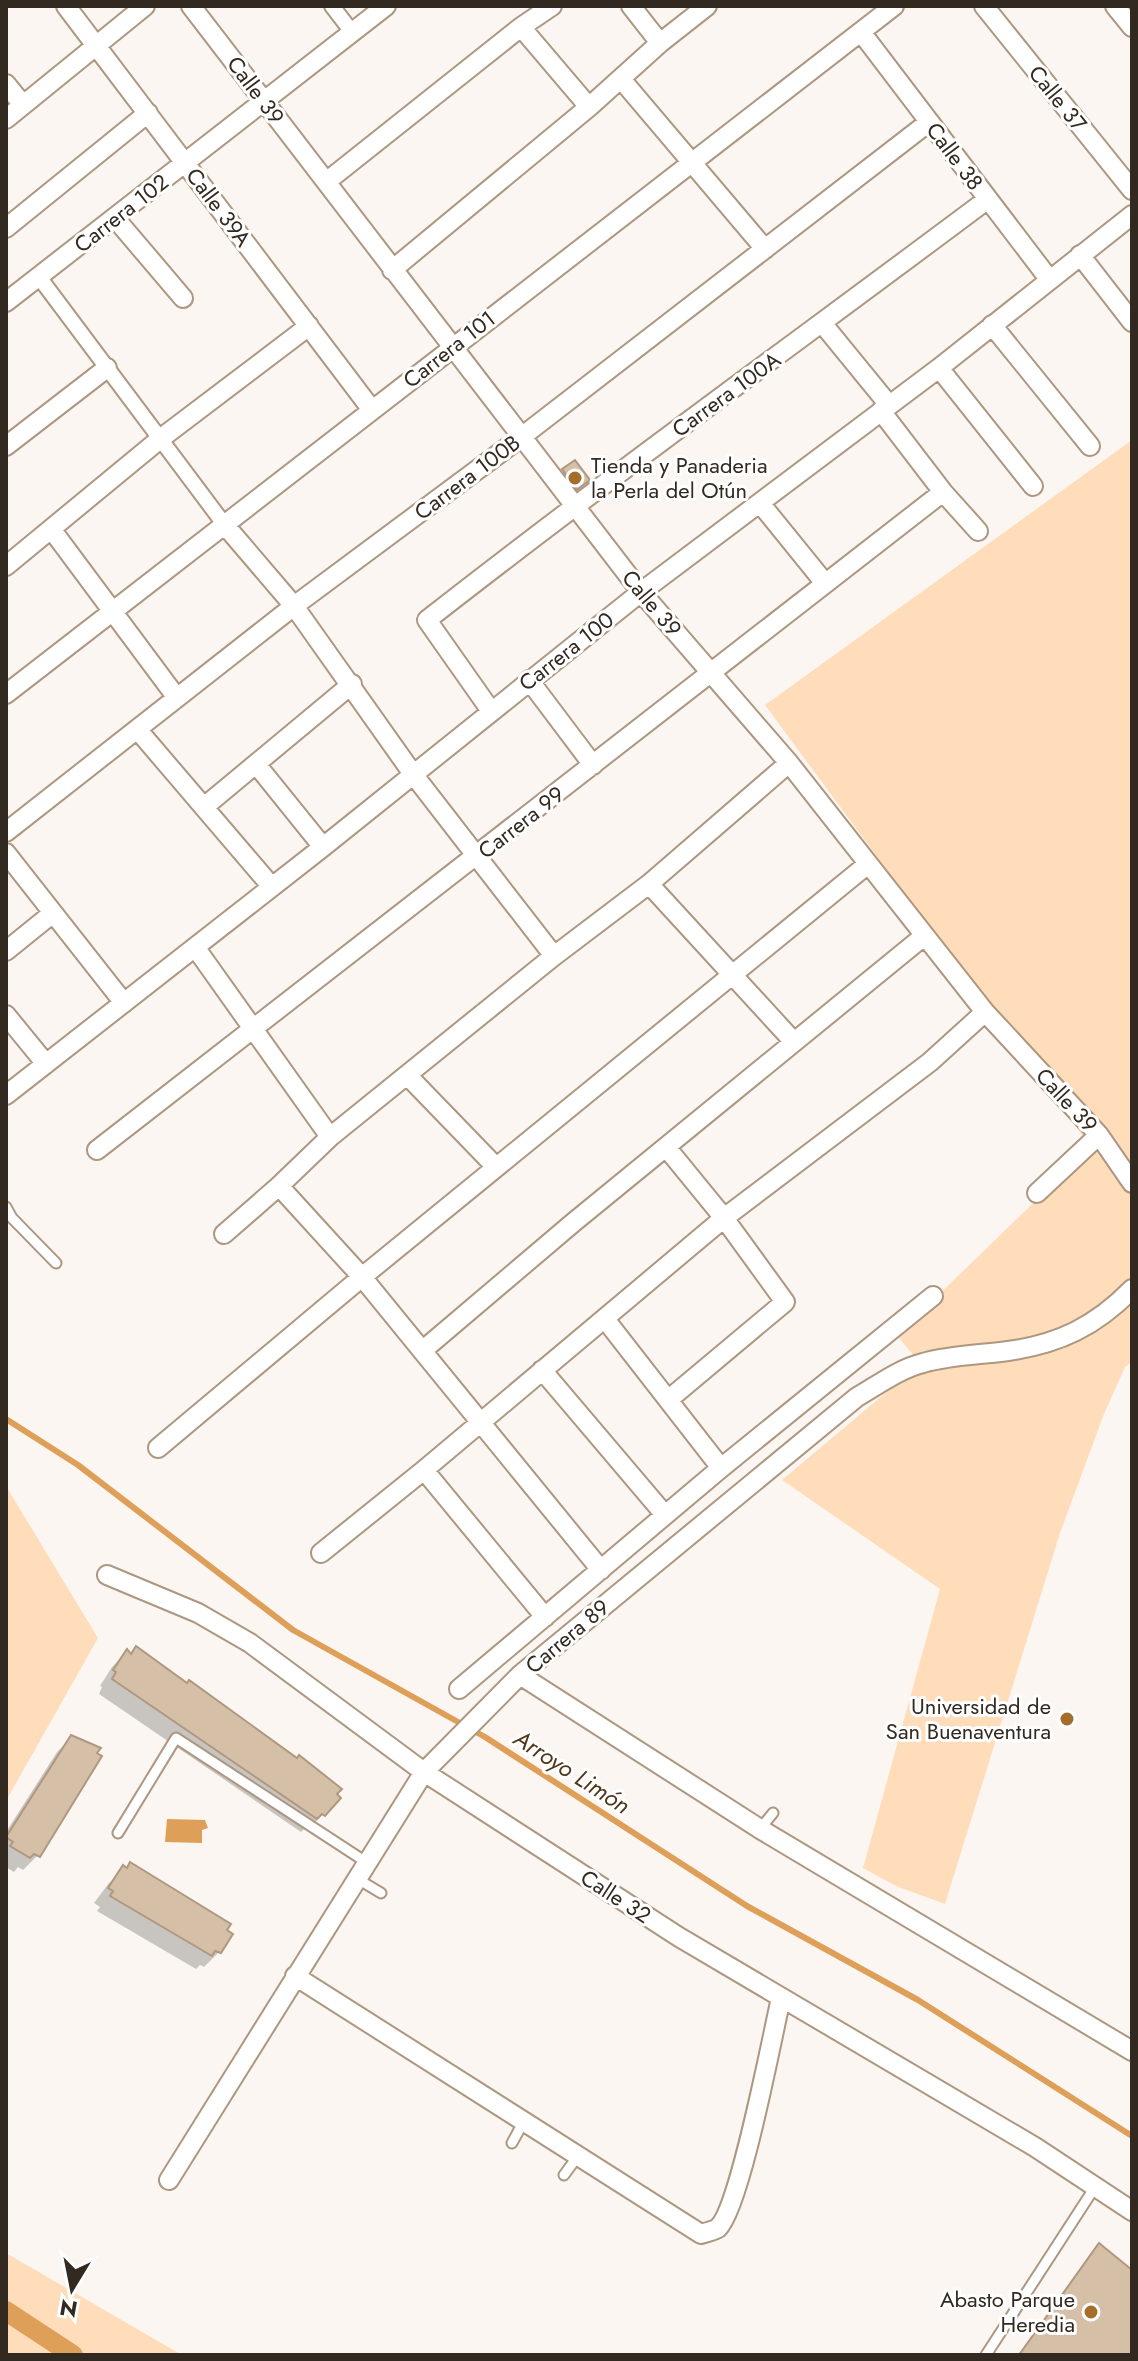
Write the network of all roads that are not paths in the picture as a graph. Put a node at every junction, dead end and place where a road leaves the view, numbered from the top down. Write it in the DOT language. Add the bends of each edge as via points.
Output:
graph roads {
  1 [pos="66,6"];
  2 [pos="145,6"];
  3 [pos="332,6"];
  4 [pos="386,6"];
  5 [pos="552,6"];
  6 [pos="631,6"];
  7 [pos="707,6"];
  8 [pos="894,6"];
  9 [pos="984,6"];
  10 [pos="199,9"];
  11 [pos="521,27"];
  12 [pos="352,32"];
  13 [pos="861,32"];
  14 [pos="660,43"];
  15 [pos="97,47"];
  16 [pos="621,79"];
  17 [pos="6,84"];
  18 [pos="263,101"];
  19 [pos="23,105"];
  20 [pos="589,107"];
  21 [pos="148,113"];
  22 [pos="6,119"];
  23 [pos="929,122"];
  24 [pos="690,162"];
  25 [pos="186,163"];
  26 [pos="326,182"];
  27 [pos="1132,190"];
  28 [pos="988,199"];
  29 [pos="1132,215"];
  30 [pos="115,218"];
  31 [pos="6,228"];
  32 [pos="765,249"];
  33 [pos="1080,255"];
  34 [pos="392,270"];
  35 [pos="39,277"];
  36 [pos="1049,279"];
  37 [pos="183,298"];
  38 [pos="6,302"];
  39 [pos="1132,322"];
  40 [pos="822,323"];
  41 [pos="992,325"];
  42 [pos="309,326"];
  43 [pos="452,346"];
  44 [pos="107,368"];
  45 [pos="939,368"];
  46 [pos="885,408"];
  47 [pos="372,410"];
  48 [pos="520,438"];
  49 [pos="160,439"];
  50 [pos="6,446"];
  51 [pos="1090,446"];
  52 [pos="1033,486"];
  53 [pos="943,492"];
  54 [pos="760,503"];
  55 [pos="573,506"];
  56 [pos="224,524"];
  57 [pos="52,530"];
  58 [pos="978,531"];
  59 [pos="6,566"];
  60 [pos="824,582"];
  61 [pos="641,592"];
  62 [pos="294,606"];
  63 [pos="112,611"];
  64 [pos="711,672"];
  65 [pos="529,680"];
  66 [pos="352,684"];
  67 [pos="6,694"];
  68 [pos="177,698"];
  69 [pos="491,711"];
  70 [pos="137,729"];
  71 [pos="789,763"];
  72 [pos="256,764"];
  73 [pos="593,765"];
  74 [pos="413,774"];
  75 [pos="204,807"];
  76 [pos="6,832"];
  77 [pos="323,847"];
  78 [pos="6,853"];
  79 [pos="476,856"];
  80 [pos="868,864"];
  81 [pos="649,884"];
  82 [pos="272,887"];
  83 [pos="53,913"];
  84 [pos="924,936"];
  85 [pos="195,947"];
  86 [pos="6,951"];
  87 [pos="554,956"];
  88 [pos="731,975"];
  89 [pos="124,1003"];
  90 [pos="985,1012"];
  91 [pos="6,1015"];
  92 [pos="253,1030"];
  93 [pos="794,1042"];
  94 [pos="46,1064"];
  95 [pos="407,1075"];
  96 [pos="6,1095"];
  97 [pos="1099,1135"];
  98 [pos="330,1137"];
  99 [pos="666,1147"];
  100 [pos="97,1150"];
  101 [pos="496,1167"];
  102 [pos="1132,1183"];
  103 [pos="279,1186"];
  104 [pos="1037,1193"];
  105 [pos="6,1207"];
  106 [pos="724,1218"];
  107 [pos="224,1234"];
  108 [pos="56,1263"];
  109 [pos="362,1277"];
  110 [pos="1132,1289"];
  111 [pos="933,1296"];
  112 [pos="605,1319"];
  113 [pos="422,1351"];
  114 [pos="542,1370"];
  115 [pos="668,1400"];
  116 [pos="479,1422"];
  117 [pos="158,1448"];
  118 [pos="721,1468"];
  119 [pos="424,1470"];
  120 [pos="665,1515"];
  121 [pos="321,1553"];
  122 [pos="601,1570"];
  123 [pos="107,1575"];
  124 [pos="545,1617"];
  125 [pos="520,1675"];
  126 [pos="459,1689"];
  127 [pos="429,1767"];
  128 [pos="773,1813"];
  129 [pos="760,1829"];
  130 [pos="118,1833"];
  131 [pos="361,1870"];
  132 [pos="381,1893"];
  133 [pos="295,1976"];
  134 [pos="781,1998"];
  135 [pos="1132,2051"];
  136 [pos="524,2121"];
  137 [pos="512,2143"];
  138 [pos="578,2156"];
  139 [pos="564,2175"];
  140 [pos="169,2180"];
  141 [pos="1095,2187"];
  142 [pos="1132,2211"];
  143 [pos="986,2355"];
  1 -- 15 [label="street, Calle 39A"];
  2 -- 15 [label="street"];
  3 -- 12 [label="street"];
  4 -- 12 [label="street, Carrera 102"];
  5 -- 11 [label="street"];
  6 -- 14 [label="street"];
  7 -- 14 [label="street"];
  8 -- 13 [label="street, Carrera 101"];
  9 -- 27 [label="street, Calle 37"];
  10 -- 18 [label="street, Calle 39"];
  11 -- 20 [label="street"];
  11 -- 26 [label="street"];
  12 -- 18 [label="street, Carrera 102"];
  13 -- 23 [label="street, Calle 38"];
  13 -- 24 [label="street, Carrera 101"];
  14 -- 16 [label="street"];
  15 -- 19 [label="street"];
  15 -- 21 [label="street, Calle 39A"];
  16 -- 20 [label="street"];
  16 -- 24 [label="street"];
  17 -- 19 [label="street"];
  18 -- 25 [label="street, Carrera 102"];
  18 -- 26 [label="street, Calle 39"];
  19 -- 22 [label="street"];
  20 -- 34 [label="street"];
  21 -- 25 [label="street, Calle 39A"];
  21 -- 31 [label="street"];
  23 -- 28 [label="street, Calle 38"];
  23 -- 32 [label="street, Carrera 100B"];
  24 -- 32 [label="street"];
  24 -- 43 [label="street, Carrera 101"];
  25 -- 30 [label="street, Carrera 102"];
  25 -- 42 [label="street, Calle 39A"];
  26 -- 34 [label="street, Calle 39"];
  28 -- 36 [label="street, Calle 38"];
  28 -- 40 [label="street, Carrera 100A"];
  29 -- 33 [label="street, Carrera 100"];
  30 -- 35 [label="street, Carrera 102"];
  30 -- 37 [label="street"];
  32 -- 48 [label="street, Carrera 100B"];
  33 -- 36 [label="street, Carrera 100"];
  33 -- 39 [label="street"];
  34 -- 43 [label="street, Calle 39"];
  35 -- 38 [label="street, Carrera 102"];
  35 -- 44 [label="street"];
  36 -- 41 [label="street, Carrera 100"];
  40 -- 46 [label="street"];
  40 -- 55 [label="street, Carrera 100A"];
  41 -- 45 [label="street, Carrera 100"];
  41 -- 51 [label="street"];
  42 -- 47 [label="street, Calle 39A"];
  42 -- 49 [label="street"];
  43 -- 47 [label="street, Carrera 101"];
  43 -- 48 [label="street, Calle 39"];
  44 -- 49 [label="street"];
  44 -- 50 [label="street"];
  45 -- 46 [label="street, Carrera 100"];
  45 -- 52 [label="street"];
  46 -- 53 [label="street"];
  46 -- 54 [label="street, Carrera 100"];
  47 -- 56 [label="street, Carrera 101"];
  48 -- 55 [label="street, Calle 39"];
  48 -- 62 [label="street, Carrera 100B"];
  49 -- 56 [label="street"];
  49 -- 57 [label="street"];
  53 -- 58 [label="street"];
  53 -- 60 [label="street, Carrera 99"];
  54 -- 60 [label="street"];
  54 -- 61 [label="street, Carrera 100"];
  55 -- 61 [label="street, Calle 39"];
  55 -- 69 [label="street, Carrera 100A" via="427,620"];
  56 -- 62 [label="street"];
  56 -- 63 [label="street, Carrera 101"];
  57 -- 59 [label="street"];
  57 -- 63 [label="street"];
  60 -- 64 [label="street, Carrera 99"];
  61 -- 64 [label="street, Calle 39"];
  61 -- 65 [label="street, Carrera 100"];
  62 -- 66 [label="street"];
  62 -- 68 [label="street, Carrera 100B"];
  63 -- 67 [label="street, Carrera 101"];
  63 -- 68 [label="street"];
  64 -- 71 [label="street, Calle 39"];
  64 -- 73 [label="street, Carrera 99"];
  65 -- 69 [label="street, Carrera 100"];
  65 -- 73 [label="street"];
  66 -- 72 [label="street"];
  66 -- 74 [label="street"];
  68 -- 70 [label="street, Carrera 100B"];
  69 -- 74 [label="street, Carrera 100"];
  70 -- 75 [label="street"];
  70 -- 76 [label="street, Carrera 100B"];
  71 -- 80 [label="street, Calle 39"];
  71 -- 81 [label="street"];
  72 -- 75 [label="street"];
  72 -- 77 [label="street"];
  73 -- 79 [label="street, Carrera 99"];
  74 -- 77 [label="street, Carrera 100"];
  74 -- 79 [label="street"];
  75 -- 82 [label="street"];
  77 -- 82 [label="street, Carrera 100"];
  78 -- 83 [label="street"];
  79 -- 87 [label="street"];
  79 -- 92 [label="street, Carrera 99"];
  80 -- 84 [label="street, Calle 39"];
  80 -- 88 [label="street"];
  81 -- 87 [label="street"];
  81 -- 88 [label="street"];
  82 -- 85 [label="street, Carrera 100"];
  83 -- 86 [label="street"];
  83 -- 89 [label="street"];
  84 -- 90 [label="street, Calle 39"];
  84 -- 93 [label="street"];
  85 -- 89 [label="street, Carrera 100"];
  85 -- 92 [label="street"];
  87 -- 95 [label="street"];
  88 -- 93 [label="street"];
  88 -- 101 [label="street"];
  89 -- 94 [label="street, Carrera 100"];
  90 -- 97 [label="street, Calle 39"];
  90 -- 106 [label="street" via="930,1062"];
  91 -- 94 [label="street"];
  92 -- 98 [label="street"];
  92 -- 100 [label="street, Carrera 99"];
  93 -- 99 [label="street"];
  94 -- 96 [label="street, Carrera 100"];
  95 -- 98 [label="street"];
  95 -- 101 [label="street"];
  97 -- 102 [label="street, Calle 39"];
  97 -- 104 [label="street"];
  98 -- 103 [label="street"];
  99 -- 106 [label="street"];
  99 -- 113 [label="street"];
  101 -- 109 [label="street"];
  103 -- 107 [label="street"];
  103 -- 109 [label="street"];
  105 -- 108 [label="lane"];
  106 -- 112 [label="street"];
  106 -- 115 [label="street" via="785,1302"];
  109 -- 113 [label="street"];
  109 -- 117 [label="street"];
  110 -- 125 [label="street, Carrera 89" via="1105,1315 1070,1337 920,1363 857,1397"];
  111 -- 118 [label="street"];
  112 -- 114 [label="street"];
  112 -- 115 [label="street"];
  113 -- 116 [label="street"];
  114 -- 116 [label="street"];
  114 -- 120 [label="street"];
  115 -- 118 [label="street"];
  116 -- 119 [label="street"];
  116 -- 122 [label="street"];
  118 -- 120 [label="street"];
  119 -- 121 [label="street"];
  119 -- 124 [label="street"];
  120 -- 122 [label="street"];
  122 -- 124 [label="street"];
  123 -- 127 [label="street, Calle 32" via="198,1613 250,1643"];
  124 -- 126 [label="street"];
  125 -- 127 [label="street, Carrera 89"];
  125 -- 129 [label="street"];
  127 -- 131 [label="street, Carrera 89"];
  127 -- 134 [label="street, Calle 32" via="679,1937"];
  128 -- 129 [label="lane"];
  129 -- 135 [label="street"];
  130 -- 131 [label="lane" via="176,1738"];
  131 -- 132 [label="lane"];
  131 -- 133 [label="street, Carrera 89"];
  133 -- 136 [label="street"];
  133 -- 140 [label="street, Carrera 89"];
  134 -- 138 [label="street" via="741,2175 717,2229 701,2234"];
  134 -- 141 [label="street, Calle 32"];
  136 -- 137 [label="lane"];
  136 -- 138 [label="street"];
  138 -- 139 [label="lane"];
  141 -- 142 [label="street, Calle 32"];
  141 -- 143 [label="lane"];
}
